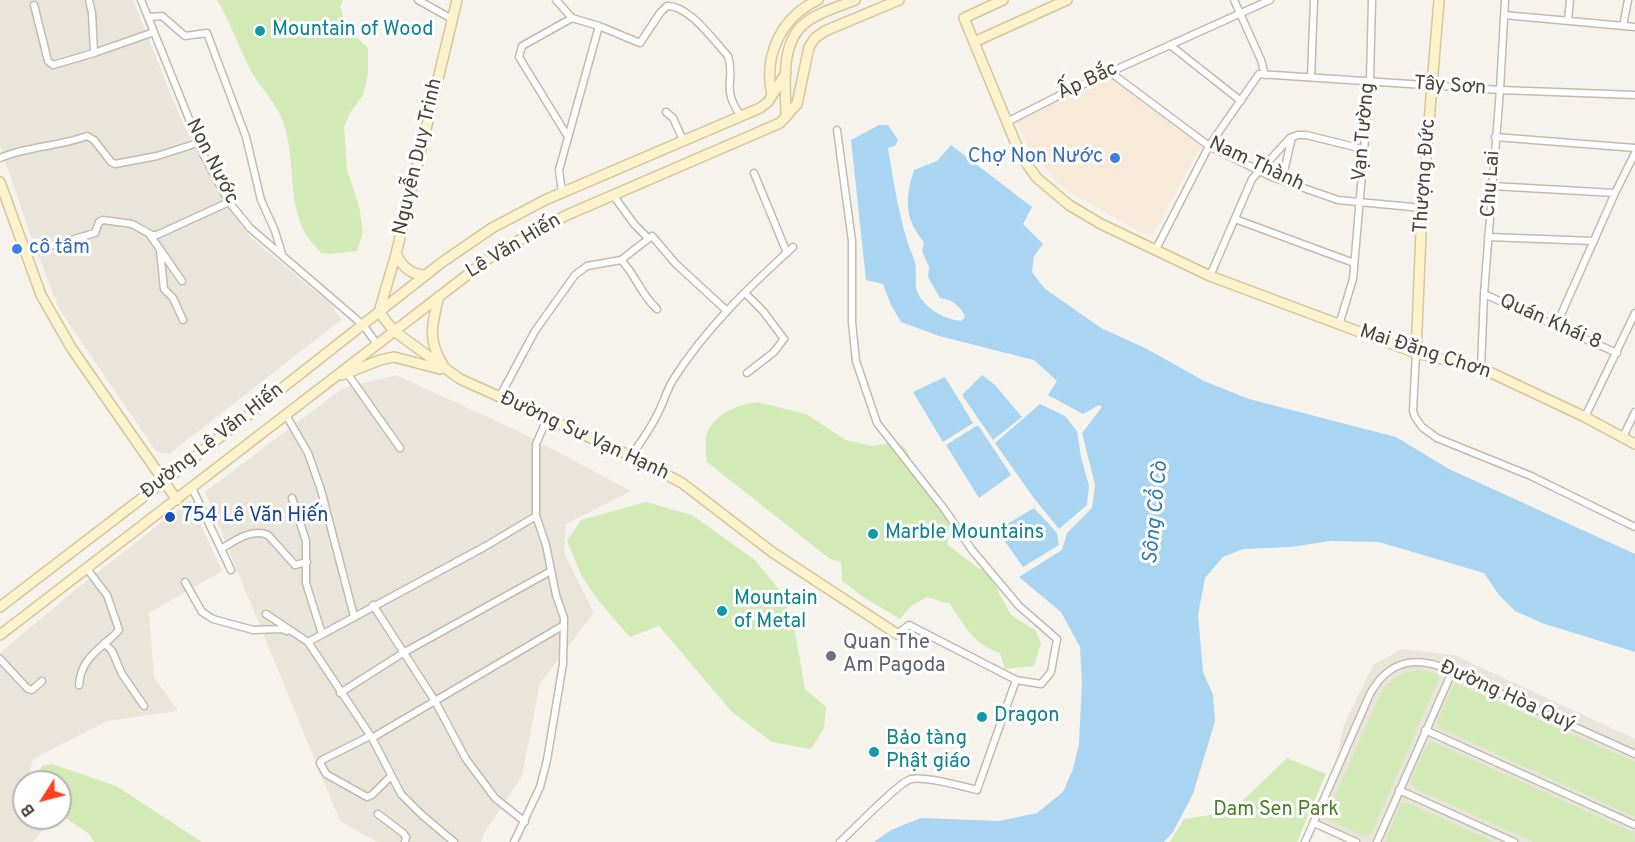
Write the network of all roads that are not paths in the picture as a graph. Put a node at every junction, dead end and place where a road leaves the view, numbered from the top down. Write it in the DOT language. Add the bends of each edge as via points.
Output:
graph roads {
  1 [pos="89,0"];
  2 [pos="141,0"];
  3 [pos="418,0"];
  4 [pos="457,0"];
  5 [pos="556,0"];
  6 [pos="818,0"];
  7 [pos="855,0"];
  8 [pos="899,0"];
  9 [pos="975,0"];
  10 [pos="1003,0"];
  11 [pos="1234,0"];
  12 [pos="1270,0"];
  13 [pos="1314,0"];
  14 [pos="1372,0"];
  15 [pos="1439,0"];
  16 [pos="1505,0"];
  17 [pos="1570,0"];
  18 [pos="1628,0"];
  19 [pos="1063,1"];
  20 [pos="34,5"];
  21 [pos="982,10"];
  22 [pos="1240,13"];
  23 [pos="1504,15"];
  24 [pos="148,17"];
  25 [pos="572,18"];
  26 [pos="452,19"];
  27 [pos="1568,21"];
  28 [pos="599,26"];
  29 [pos="1623,26"];
  30 [pos="1635,27"];
  31 [pos="153,32"];
  32 [pos="974,42"];
  33 [pos="1170,45"];
  34 [pos="94,53"];
  35 [pos="1110,72"];
  36 [pos="786,74"];
  37 [pos="1265,75"];
  38 [pos="1311,77"];
  39 [pos="1370,81"];
  40 [pos="1433,86"];
  41 [pos="1500,90"];
  42 [pos="772,95"];
  43 [pos="1635,95"];
  44 [pos="1241,101"];
  45 [pos="666,112"];
  46 [pos="741,116"];
  47 [pos="786,117"];
  48 [pos="1007,122"];
  49 [pos="837,130"];
  50 [pos="1495,136"];
  51 [pos="568,137"];
  52 [pos="1292,137"];
  53 [pos="683,140"];
  54 [pos="198,143"];
  55 [pos="1209,146"];
  56 [pos="1635,147"];
  57 [pos="1363,149"];
  58 [pos="1635,153"];
  59 [pos="0,158"];
  60 [pos="1260,171"];
  61 [pos="754,173"];
  62 [pos="1282,180"];
  63 [pos="0,184"];
  64 [pos="1492,186"];
  65 [pos="562,192"];
  66 [pos="1615,193"];
  67 [pos="614,195"];
  68 [pos="1359,200"];
  69 [pos="229,202"];
  70 [pos="1422,208"];
  71 [pos="1235,219"];
  72 [pos="148,232"];
  73 [pos="1488,237"];
  74 [pos="648,238"];
  75 [pos="1594,241"];
  76 [pos="794,247"];
  77 [pos="160,249"];
  78 [pos="1156,249"];
  79 [pos="26,252"];
  80 [pos="787,253"];
  81 [pos="282,254"];
  82 [pos="396,254"];
  83 [pos="621,260"];
  84 [pos="1354,263"];
  85 [pos="426,275"];
  86 [pos="1210,276"];
  87 [pos="182,281"];
  88 [pos="745,292"];
  89 [pos="1484,294"];
  90 [pos="439,296"];
  91 [pos="657,309"];
  92 [pos="727,310"];
  93 [pos="379,312"];
  94 [pos="1635,313"];
  95 [pos="183,320"];
  96 [pos="363,324"];
  97 [pos="1339,325"];
  98 [pos="1556,326"];
  99 [pos="394,331"];
  100 [pos="377,344"];
  101 [pos="1416,353"];
  102 [pos="1617,353"];
  103 [pos="1481,368"];
  104 [pos="445,370"];
  105 [pos="347,373"];
  106 [pos="747,373"];
  107 [pos="334,378"];
  108 [pos="499,398"];
  109 [pos="1635,412"];
  110 [pos="286,415"];
  111 [pos="1585,417"];
  112 [pos="547,419"];
  113 [pos="1623,437"];
  114 [pos="1635,444"];
  115 [pos="400,448"];
  116 [pos="631,456"];
  117 [pos="163,482"];
  118 [pos="192,488"];
  119 [pos="292,498"];
  120 [pos="177,500"];
  121 [pos="536,516"];
  122 [pos="1635,527"];
  123 [pos="221,549"];
  124 [pos="306,562"];
  125 [pos="87,569"];
  126 [pos="231,570"];
  127 [pos="551,571"];
  128 [pos="185,582"];
  129 [pos="373,605"];
  130 [pos="0,607"];
  131 [pos="266,614"];
  132 [pos="354,616"];
  133 [pos="564,625"];
  134 [pos="296,634"];
  135 [pos="322,634"];
  136 [pos="897,634"];
  137 [pos="0,635"];
  138 [pos="308,642"];
  139 [pos="104,643"];
  140 [pos="403,653"];
  141 [pos="0,659"];
  142 [pos="1452,672"];
  143 [pos="1016,680"];
  144 [pos="42,681"];
  145 [pos="79,685"];
  146 [pos="340,693"];
  147 [pos="435,701"];
  148 [pos="144,706"];
  149 [pos="1425,730"];
  150 [pos="371,737"];
  151 [pos="1635,754"];
  152 [pos="391,776"];
  153 [pos="1400,790"];
  154 [pos="378,814"];
  155 [pos="525,822"];
  156 [pos="1314,823"];
  157 [pos="1635,825"];
  158 [pos="405,842"];
  159 [pos="454,842"];
  160 [pos="514,842"];
  161 [pos="840,842"];
  162 [pos="1305,842"];
  163 [pos="1356,842"];
  164 [pos="1377,842"];
  165 [pos="1514,842"];
  1 -- 34 [label="street"];
  2 -- 24 [label="street, Non Nước"];
  3 -- 26 [label="street"];
  4 -- 26 [label="main road, Nguyễn Duy Trinh"];
  5 -- 25 [label="street"];
  6 -- 42 [label="main road" via="783,27 777,39 768,79"];
  7 -- 36 [label="main road" via="804,24 788,51"];
  8 -- 47 [label="main road" via="815,38 809,47 797,104"];
  9 -- 21 [label="main road"];
  10 -- 21 [label="main road"];
  11 -- 22 [label="street"];
  12 -- 22 [label="street, Ấp Bắc"];
  13 -- 38 [label="street"];
  14 -- 39 [label="street, Vạn Tường"];
  15 -- 40 [label="main road, Thượng Đức"];
  16 -- 23 [label="street, Chu Lai"];
  17 -- 27 [label="street"];
  18 -- 29 [label="street"];
  19 -- 32 [label="main road"];
  20 -- 34 [label="street" via="50,64"];
  21 -- 32 [label="main road, Mai Đăng Chơn" via="964,18"];
  22 -- 33 [label="street, Ấp Bắc"];
  22 -- 37 [label="street"];
  23 -- 27 [label="street"];
  23 -- 41 [label="street, Chu Lai"];
  24 -- 31 [label="street, Non Nước"];
  24 -- 81 [label="street" via="162,16 185,36 207,33"];
  25 -- 28 [label="street"];
  25 -- 51 [label="street" via="522,46 519,57"];
  26 -- 82 [label="main road, Nguyễn Duy Trinh"];
  27 -- 29 [label="street"];
  28 -- 46 [label="street" via="640,43 665,7 679,8 728,56 729,94"];
  28 -- 51 [label="street"];
  29 -- 30 [label="street"];
  31 -- 34 [label="street"];
  31 -- 54 [label="street, Non Nước"];
  32 -- 48 [label="main road, Mai Đăng Chơn"];
  33 -- 35 [label="street, Ấp Bắc"];
  33 -- 44 [label="street"];
  35 -- 48 [label="street, Ấp Bắc"];
  35 -- 55 [label="street, Nam Thành"];
  36 -- 42 [label="main road"];
  36 -- 47 [label="main road"];
  37 -- 38 [label="street, Tây Sơn"];
  37 -- 44 [label="street" via="1259,74"];
  38 -- 39 [label="street, Tây Sơn"];
  39 -- 40 [label="street, Tây Sơn"];
  39 -- 57 [label="street, Vạn Tường"];
  40 -- 41 [label="street, Tây Sơn"];
  40 -- 70 [label="main road, Thượng Đức"];
  41 -- 43 [label="street, Tây Sơn"];
  41 -- 50 [label="street, Chu Lai"];
  42 -- 46 [label="main road, Lê Văn Hiến" via="760,108"];
  44 -- 55 [label="street"];
  45 -- 53 [label="street"];
  46 -- 53 [label="main road, Lê Văn Hiến"];
  47 -- 67 [label="main road, Lê Văn Hiến" via="771,129"];
  48 -- 78 [label="main road, Mai Đăng Chơn" via="1021,156 1052,191 1101,224"];
  49 -- 143 [label="street" via="852,242 856,361 877,423 992,574 1019,606 1058,639 1052,672 1041,684"];
  50 -- 56 [label="street"];
  50 -- 64 [label="street, Chu Lai"];
  51 -- 65 [label="street" via="559,170"];
  52 -- 57 [label="street" via="1312,136"];
  52 -- 60 [label="street"];
  52 -- 62 [label="street"];
  53 -- 65 [label="main road, Lê Văn Hiến"];
  54 -- 59 [label="street" via="115,164 87,136"];
  54 -- 69 [label="street, Non Nước"];
  55 -- 60 [label="street, Nam Thành"];
  55 -- 78 [label="street"];
  57 -- 68 [label="street, Vạn Tường"];
  58 -- 66 [label="street"];
  60 -- 62 [label="street, Nam Thành"];
  60 -- 71 [label="street" via="1252,179"];
  61 -- 80 [label="street"];
  62 -- 68 [label="street, Nam Thành" via="1338,200"];
  63 -- 79 [label="main road"];
  64 -- 66 [label="street"];
  64 -- 73 [label="street, Chu Lai"];
  65 -- 85 [label="main road, Lê Văn Hiến" via="492,228"];
  66 -- 75 [label="street"];
  67 -- 74 [label="street"];
  67 -- 90 [label="main road, Lê Văn Hiến" via="514,243"];
  68 -- 70 [label="street, Nam Thành"];
  68 -- 84 [label="street, Vạn Tường"];
  69 -- 72 [label="street" via="157,235"];
  69 -- 81 [label="street, Non Nước" via="250,228"];
  70 -- 101 [label="main road, Thượng Đức"];
  71 -- 84 [label="street"];
  71 -- 86 [label="street"];
  72 -- 77 [label="street"];
  72 -- 79 [label="street" via="132,224 103,220 95,233"];
  73 -- 75 [label="street"];
  73 -- 89 [label="street, Chu Lai"];
  74 -- 83 [label="street"];
  74 -- 92 [label="street" via="652,236 676,264"];
  75 -- 98 [label="street"];
  76 -- 80 [label="street"];
  77 -- 87 [label="street"];
  77 -- 95 [label="street" via="164,287"];
  78 -- 86 [label="main road, Mai Đăng Chơn"];
  79 -- 117 [label="main road" via="41,295 72,350"];
  80 -- 88 [label="street"];
  81 -- 96 [label="street, Non Nước"];
  82 -- 85 [label="main road" via="406,269"];
  82 -- 93 [label="main road, Nguyễn Duy Trinh"];
  83 -- 91 [label="street"];
  83 -- 108 [label="street" via="587,266 575,274 535,331"];
  84 -- 97 [label="street, Vạn Tường"];
  85 -- 93 [label="main road, Đường Lê Văn Hiến"];
  86 -- 97 [label="main road, Mai Đăng Chơn"];
  88 -- 92 [label="street"];
  88 -- 106 [label="street" via="784,339"];
  89 -- 98 [label="street, Quán Khái 8"];
  89 -- 103 [label="street, Chu Lai"];
  90 -- 99 [label="main road, Lê Văn Hiến"];
  90 -- 104 [label="main road" via="431,326 435,351"];
  92 -- 116 [label="street" via="672,382 656,418"];
  93 -- 96 [label="main road, Đường Lê Văn Hiến"];
  93 -- 99 [label="main road, Đường Sư Vạn Hạnh"];
  94 -- 102 [label="street"];
  96 -- 100 [label="street, Non Nước"];
  96 -- 117 [label="main road, Đường Lê Văn Hiến"];
  97 -- 101 [label="main road, Mai Đăng Chơn"];
  98 -- 102 [label="street, Quán Khái 8"];
  99 -- 100 [label="main road, Lê Văn Hiến"];
  99 -- 104 [label="main road, Đường Sư Vạn Hạnh"];
  100 -- 107 [label="main road, Lê Văn Hiến"];
  101 -- 103 [label="main road, Mai Đăng Chơn"];
  101 -- 122 [label="street" via="1413,411 1422,427 1437,438 1532,476"];
  102 -- 111 [label="street"];
  103 -- 111 [label="main road, Mai Đăng Chơn"];
  104 -- 105 [label="main road" via="394,357"];
  104 -- 108 [label="main road, Đường Sư Vạn Hạnh"];
  105 -- 107 [label="main road"];
  105 -- 115 [label="street"];
  107 -- 110 [label="main road, Lê Văn Hiến"];
  108 -- 112 [label="main road, Đường Sư Vạn Hạnh"];
  109 -- 113 [label="street"];
  110 -- 118 [label="main road, Đường Lê Văn Hiến"];
  110 -- 132 [label="street" via="308,453 321,490"];
  111 -- 113 [label="main road, Mai Đăng Chơn"];
  112 -- 116 [label="main road, Đường Sư Vạn Hạnh"];
  112 -- 121 [label="street" via="536,444"];
  113 -- 114 [label="main road, Mai Đăng Chơn"];
  116 -- 136 [label="main road, Đường Sư Vạn Hạnh" via="682,483 772,552"];
  117 -- 120 [label="main road"];
  117 -- 130 [label="main road, Đường Lê Văn Hiến"];
  118 -- 120 [label="main road, Đường Lê Văn Hiến"];
  118 -- 123 [label="street"];
  119 -- 124 [label="street" via="306,541"];
  120 -- 125 [label="main road, Đường Lê Văn Hiến"];
  121 -- 127 [label="street"];
  121 -- 129 [label="street"];
  123 -- 124 [label="street" via="246,535 262,532 294,565"];
  123 -- 126 [label="street"];
  124 -- 135 [label="street" via="308,592"];
  125 -- 137 [label="main road, Đường Lê Văn Hiến"];
  125 -- 139 [label="street" via="107,595 119,630"];
  127 -- 133 [label="street"];
  127 -- 140 [label="street"];
  128 -- 134 [label="street" via="202,612 213,619 253,630 282,629"];
  129 -- 132 [label="street"];
  129 -- 140 [label="street"];
  131 -- 134 [label="street"];
  132 -- 135 [label="street"];
  133 -- 147 [label="street"];
  133 -- 155 [label="street" via="563,664 547,760"];
  134 -- 138 [label="street"];
  135 -- 138 [label="street"];
  136 -- 143 [label="street, Đường Sư Vạn Hạnh" via="909,624"];
  138 -- 146 [label="street"];
  139 -- 145 [label="street" via="93,652"];
  139 -- 148 [label="street"];
  140 -- 146 [label="street"];
  140 -- 147 [label="street"];
  141 -- 144 [label="street" via="28,689"];
  142 -- 149 [label="street"];
  142 -- 151 [label="street, Đường Hòa Quý"];
  142 -- 156 [label="street, Đường Hòa Quý" via="1414,661 1391,669 1380,679"];
  143 -- 161 [label="street" via="977,790 910,779"];
  146 -- 150 [label="street"];
  147 -- 150 [label="street"];
  147 -- 155 [label="street" via="466,759 495,798"];
  149 -- 153 [label="street"];
  149 -- 157 [label="street"];
  150 -- 152 [label="street"];
  150 -- 152 [label="street" via="322,760 322,769 367,796"];
  152 -- 159 [label="street" via="401,794"];
  153 -- 164 [label="street"];
  153 -- 165 [label="street"];
  154 -- 158 [label="street" via="403,833"];
  155 -- 160 [label="street"];
  156 -- 162 [label="street, Đường Hòa Quý"];
  156 -- 163 [label="street"];
}
